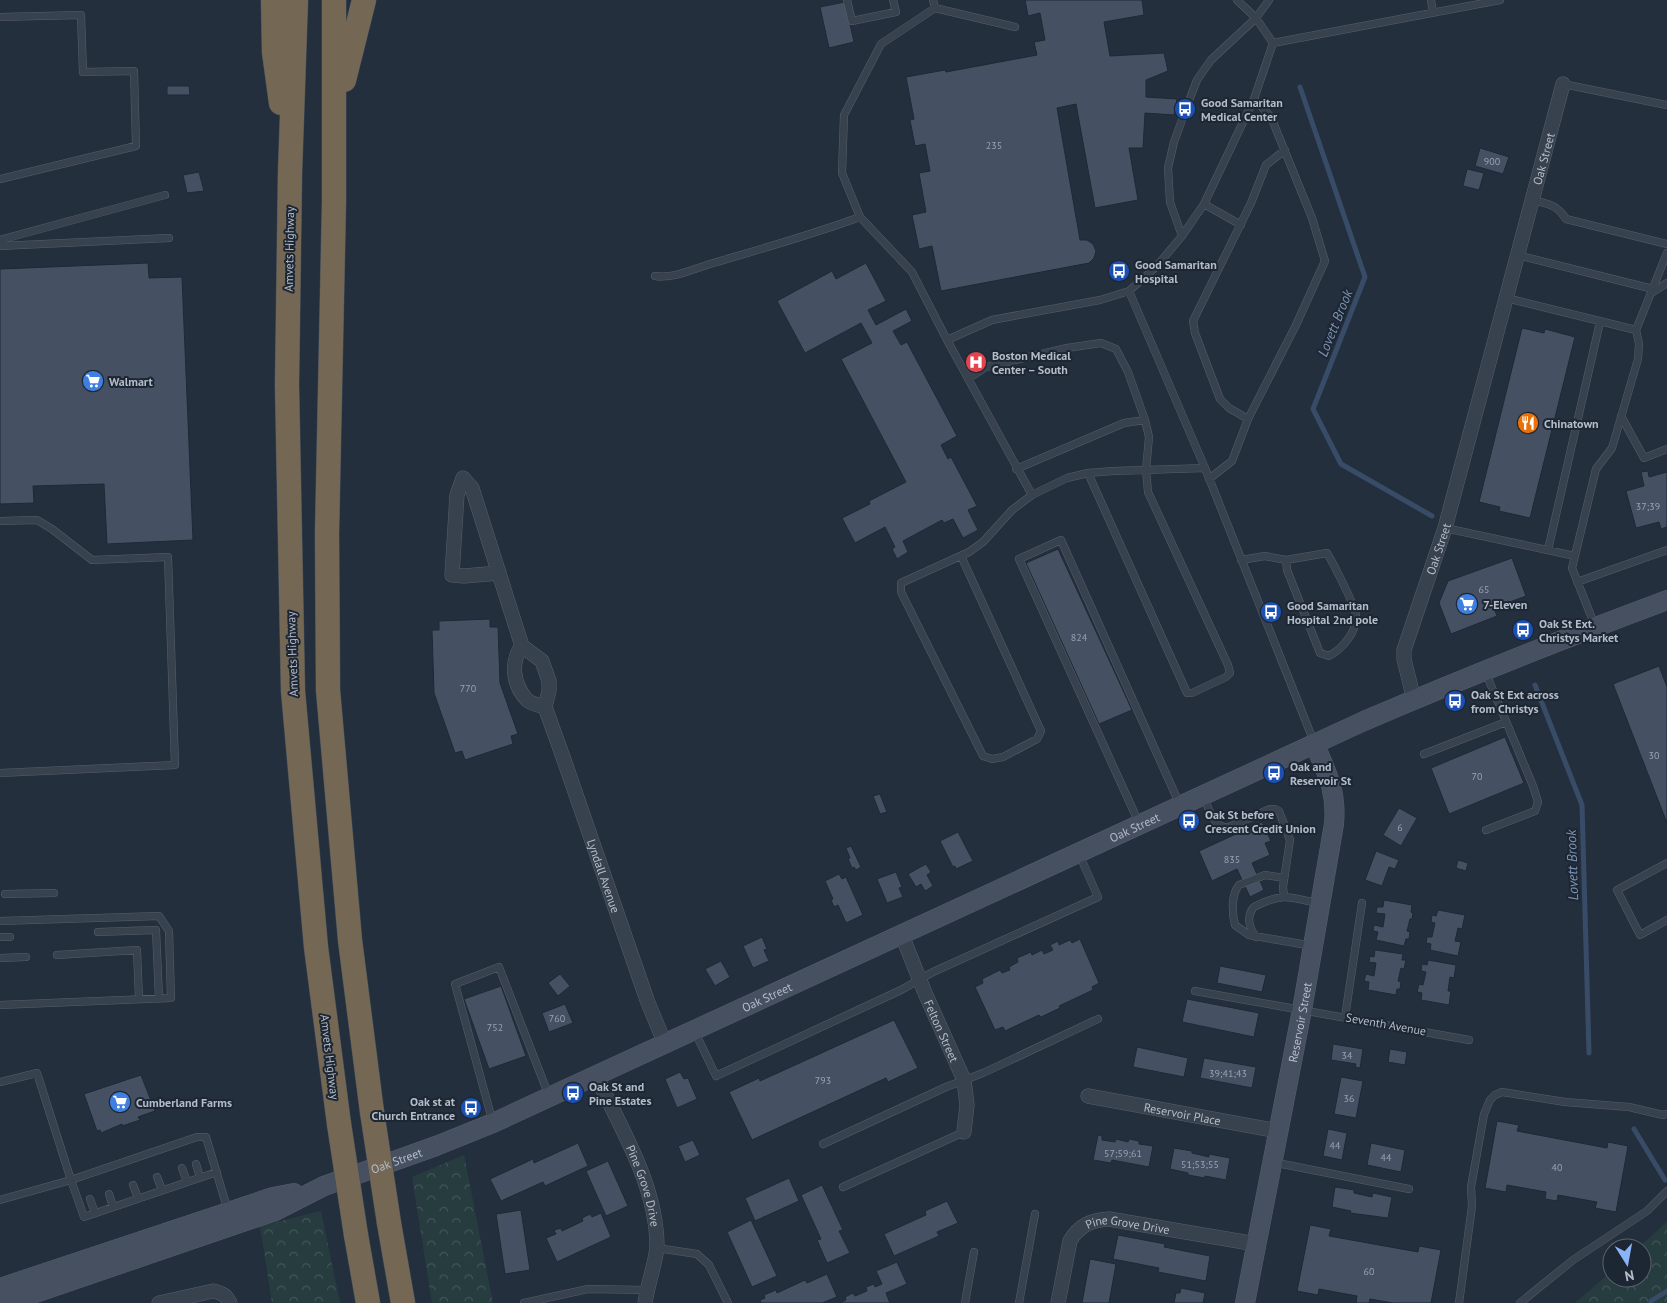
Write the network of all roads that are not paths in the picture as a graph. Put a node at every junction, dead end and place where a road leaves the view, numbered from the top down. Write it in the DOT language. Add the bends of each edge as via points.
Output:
graph roads {
  1 [pos="272,0"];
  2 [pos="296,0"];
  3 [pos="334,0"];
  4 [pos="364,0"];
  5 [pos="848,0"];
  6 [pos="893,0"];
  7 [pos="1237,0"];
  8 [pos="1269,0"];
  9 [pos="1431,0"];
  10 [pos="1500,0"];
  11 [pos="934,4"];
  12 [pos="1433,13"];
  13 [pos="0,17"];
  14 [pos="1256,18"];
  15 [pos="1015,27"];
  16 [pos="1273,42"];
  17 [pos="1563,84"];
  18 [pos="1254,99"];
  19 [pos="1667,105"];
  20 [pos="335,113"];
  21 [pos="1285,150"];
  22 [pos="290,174"];
  23 [pos="0,179"];
  24 [pos="165,195"];
  25 [pos="1532,200"];
  26 [pos="1204,204"];
  27 [pos="860,217"];
  28 [pos="1241,224"];
  29 [pos="1182,236"];
  30 [pos="169,238"];
  31 [pos="0,240"];
  32 [pos="1667,244"];
  33 [pos="0,246"];
  34 [pos="1667,253"];
  35 [pos="1517,255"];
  36 [pos="655,276"];
  37 [pos="1667,283"];
  38 [pos="1129,291"];
  39 [pos="1652,291"];
  40 [pos="1506,298"];
  41 [pos="1600,322"];
  42 [pos="1636,330"];
  43 [pos="948,340"];
  44 [pos="968,379"];
  45 [pos="1621,416"];
  46 [pos="1248,419"];
  47 [pos="1145,420"];
  48 [pos="1667,450"];
  49 [pos="1205,468"];
  50 [pos="1016,469"];
  51 [pos="1146,470"];
  52 [pos="1088,473"];
  53 [pos="1210,479"];
  54 [pos="1032,495"];
  55 [pos="0,521"];
  56 [pos="1445,528"];
  57 [pos="1548,550"];
  58 [pos="1667,550"];
  59 [pos="961,556"];
  60 [pos="1575,556"];
  61 [pos="1241,560"];
  62 [pos="1286,560"];
  63 [pos="498,572"];
  64 [pos="1577,582"];
  65 [pos="1665,603"];
  66 [pos="1595,626"];
  67 [pos="522,646"];
  68 [pos="1484,671"];
  69 [pos="1414,700"];
  70 [pos="544,707"];
  71 [pos="1506,722"];
  72 [pos="1314,743"];
  73 [pos="1424,754"];
  74 [pos="0,773"];
  75 [pos="1203,795"];
  76 [pos="1181,805"];
  77 [pos="1139,824"];
  78 [pos="1486,830"];
  79 [pos="1078,852"];
  80 [pos="1667,863"];
  81 [pos="1284,878"];
  82 [pos="54,893"];
  83 [pos="5,894"];
  84 [pos="1284,896"];
  85 [pos="1362,903"];
  86 [pos="1320,904"];
  87 [pos="1667,920"];
  88 [pos="0,921"];
  89 [pos="98,932"];
  90 [pos="901,933"];
  91 [pos="0,937"];
  92 [pos="10,937"];
  93 [pos="1256,937"];
  94 [pos="1313,946"];
  95 [pos="57,955"];
  96 [pos="26,957"];
  97 [pos="0,958"];
  98 [pos="920,980"];
  99 [pos="1195,992"];
  100 [pos="139,999"];
  101 [pos="159,999"];
  102 [pos="0,1005"];
  103 [pos="1302,1010"];
  104 [pos="1345,1017"];
  105 [pos="1098,1019"];
  106 [pos="694,1030"];
  107 [pos="1469,1040"];
  108 [pos="665,1044"];
  109 [pos="596,1075"];
  110 [pos="964,1080"];
  111 [pos="0,1082"];
  112 [pos="1088,1096"];
  113 [pos="549,1097"];
  114 [pos="1666,1117"];
  115 [pos="493,1123"];
  116 [pos="1278,1131"];
  117 [pos="964,1132"];
  118 [pos="823,1144"];
  119 [pos="1272,1162"];
  120 [pos="196,1164"];
  121 [pos="182,1168"];
  122 [pos="217,1172"];
  123 [pos="158,1177"];
  124 [pos="200,1177"];
  125 [pos="71,1180"];
  126 [pos="187,1182"];
  127 [pos="133,1185"];
  128 [pos="324,1186"];
  129 [pos="843,1187"];
  130 [pos="1409,1189"];
  131 [pos="162,1190"];
  132 [pos="1667,1191"];
  133 [pos="109,1194"];
  134 [pos="138,1198"];
  135 [pos="0,1200"];
  136 [pos="90,1200"];
  137 [pos="113,1207"];
  138 [pos="228,1212"];
  139 [pos="94,1213"];
  140 [pos="1036,1214"];
  141 [pos="1256,1244"];
  142 [pos="657,1248"];
  143 [pos="974,1252"];
  144 [pos="0,1288"];
  145 [pos="646,1297"];
  146 [pos="6,1303"];
  147 [pos="159,1303"];
  148 [pos="230,1303"];
  149 [pos="368,1303"];
  150 [pos="403,1303"];
  151 [pos="524,1303"];
  152 [pos="728,1303"];
  153 [pos="966,1303"];
  154 [pos="1019,1303"];
  155 [pos="1058,1303"];
  156 [pos="1246,1303"];
  157 [pos="1459,1303"];
  158 [pos="1520,1303"];
  1 -- 22 [label="highway" via="274,52"];
  2 -- 22 [label="highway, Amvets Highway"];
  3 -- 20 [label="highway"];
  4 -- 20 [label="highway"];
  5 -- 6 [label="lane" via="852,21 896,12"];
  7 -- 14 [label="lane"];
  8 -- 14 [label="lane"];
  9 -- 12 [label="lane"];
  10 -- 12 [label="lane"];
  11 -- 15 [label="lane"];
  11 -- 27 [label="lane" via="881,44 844,115 842,173"];
  12 -- 16 [label="lane"];
  13 -- 23 [label="lane" via="81,15 83,72 134,71 136,146"];
  14 -- 16 [label="lane"];
  14 -- 29 [label="lane" via="1212,60 1198,80 1174,142 1168,168 1170,202"];
  16 -- 18 [label="lane"];
  17 -- 19 [label="lane"];
  17 -- 25 [label="street, Oak Street"];
  18 -- 21 [label="lane" via="1271,116"];
  18 -- 26 [label="lane"];
  20 -- 150 [label="highway, bridge" via="327,534 328,690 350,940 372,1112"];
  21 -- 28 [label="lane" via="1266,165"];
  21 -- 46 [label="lane" via="1325,261"];
  22 -- 149 [label="highway, Amvets Highway, bridge" via="287,385 293,691 316,946 339,1124"];
  24 -- 31 [label="lane"];
  25 -- 32 [label="lane" via="1559,209 1566,219"];
  25 -- 35 [label="street, Oak Street"];
  26 -- 28 [label="lane"];
  26 -- 29 [label="lane"];
  27 -- 36 [label="lane" via="706,265"];
  27 -- 43 [label="lane" via="912,272"];
  28 -- 46 [label="lane" via="1193,321 1220,400"];
  29 -- 38 [label="lane" via="1156,267"];
  30 -- 33 [label="lane"];
  34 -- 39 [label="lane"];
  35 -- 39 [label="lane"];
  35 -- 40 [label="street, Oak Street"];
  37 -- 39 [label="lane"];
  38 -- 43 [label="lane" via="1100,300 992,320"];
  38 -- 49 [label="lane"];
  39 -- 42 [label="lane"];
  40 -- 41 [label="lane"];
  40 -- 56 [label="street, Oak Street"];
  41 -- 42 [label="lane"];
  41 -- 57 [label="lane"];
  42 -- 45 [label="lane" via="1638,359"];
  43 -- 44 [label="lane"];
  44 -- 47 [label="lane" via="986,367 1067,348 1101,344 1116,349"];
  44 -- 50 [label="lane"];
  45 -- 48 [label="lane" via="1644,458"];
  45 -- 60 [label="lane" via="1612,448 1596,469"];
  46 -- 53 [label="lane" via="1232,462"];
  47 -- 50 [label="lane" via="1124,423"];
  47 -- 51 [label="lane" via="1149,437"];
  49 -- 51 [label="lane"];
  49 -- 53 [label="lane"];
  50 -- 54 [label="lane"];
  51 -- 52 [label="lane"];
  51 -- 52 [label="lane" via="1148,492 1230,673 1192,693 1183,687"];
  52 -- 54 [label="lane" via="1067,478"];
  53 -- 61 [label="lane"];
  54 -- 59 [label="lane" via="1012,510 983,542"];
  55 -- 74 [label="lane" via="37,520 92,560 168,557 175,765"];
  56 -- 57 [label="lane"];
  56 -- 69 [label="street, Oak Street" via="1404,650"];
  57 -- 60 [label="lane"];
  58 -- 64 [label="lane"];
  59 -- 59 [label="lane" via="901,583 901,592 983,756 992,759 1003,757 1037,739 1041,731"];
  60 -- 64 [label="lane" via="1572,568"];
  61 -- 62 [label="lane" via="1265,556"];
  61 -- 72 [label="lane"];
  62 -- 62 [label="lane" via="1327,553 1334,563 1357,614 1355,628 1338,652 1329,656 1320,653"];
  63 -- 63 [label="street" via="452,575 457,495 463,478 472,488"];
  63 -- 67 [label="street"];
  64 -- 66 [label="lane"];
  65 -- 66 [label="main road"];
  66 -- 68 [label="main road"];
  67 -- 70 [label="street" via="542,661 549,681"];
  67 -- 70 [label="street" via="516,654 513,670 520,690 528,701"];
  68 -- 69 [label="main road"];
  68 -- 71 [label="lane"];
  69 -- 72 [label="main road, Oak Street"];
  70 -- 108 [label="street, Lyndall Avenue"];
  71 -- 73 [label="lane"];
  71 -- 78 [label="lane" via="1538,802 1535,811"];
  72 -- 75 [label="main road, Oak Street"];
  72 -- 86 [label="main road, Reservoir Street" via="1336,802"];
  75 -- 76 [label="main road, Oak Street"];
  75 -- 81 [label="lane" via="1217,824 1224,828 1270,809 1279,811 1290,840"];
  76 -- 77 [label="main road, Oak Street"];
  76 -- 77 [label="lane" via="1061,540 1019,559"];
  77 -- 79 [label="main road, Oak Street"];
  79 -- 90 [label="main road, Oak Street"];
  79 -- 98 [label="lane" via="1098,896"];
  80 -- 87 [label="lane" via="1617,890 1640,935"];
  81 -- 84 [label="lane"];
  81 -- 93 [label="lane" via="1259,876 1237,887 1233,906 1235,926"];
  82 -- 83 [label="lane"];
  84 -- 86 [label="lane"];
  84 -- 93 [label="lane" via="1251,910 1249,922"];
  85 -- 104 [label="lane"];
  86 -- 94 [label="main road, Reservoir Street"];
  88 -- 101 [label="lane" via="159,916 169,931 171,998"];
  89 -- 101 [label="lane" via="156,930"];
  90 -- 98 [label="street, Felton Street"];
  90 -- 106 [label="main road, Oak Street"];
  91 -- 92 [label="lane"];
  93 -- 94 [label="lane"];
  94 -- 103 [label="main road, Reservoir Street"];
  95 -- 100 [label="lane" via="137,950"];
  96 -- 97 [label="lane"];
  98 -- 106 [label="lane" via="716,1076"];
  98 -- 110 [label="street, Felton Street"];
  99 -- 103 [label="lane, Seventh Avenue"];
  100 -- 101 [label="lane"];
  100 -- 102 [label="lane"];
  103 -- 104 [label="lane, Seventh Avenue"];
  103 -- 116 [label="main road, Reservoir Street"];
  104 -- 107 [label="lane, Seventh Avenue"];
  105 -- 110 [label="lane"];
  106 -- 108 [label="main road, Oak Street"];
  108 -- 109 [label="main road, Oak Street"];
  109 -- 113 [label="main road, Oak Street"];
  109 -- 142 [label="street, Pine Grove Drive" via="637,1160 652,1206"];
  110 -- 117 [label="street, Felton Street" via="967,1105"];
  110 -- 118 [label="lane"];
  111 -- 125 [label="lane" via="37,1073"];
  112 -- 116 [label="street, Reservoir Place"];
  113 -- 115 [label="main road, Oak Street"];
  113 -- 115 [label="lane" via="498,967 455,984"];
  114 -- 157 [label="lane" via="1637,1109 1502,1092 1495,1095 1484,1114 1471,1188 1472,1206"];
  115 -- 128 [label="main road, Oak Street"];
  116 -- 119 [label="main road, Reservoir Street"];
  117 -- 129 [label="lane"];
  119 -- 130 [label="lane"];
  119 -- 141 [label="main road, Reservoir Street"];
  120 -- 124 [label="lane"];
  121 -- 126 [label="lane"];
  122 -- 124 [label="lane"];
  122 -- 125 [label="lane" via="206,1138 197,1137 150,1156"];
  122 -- 138 [label="lane"];
  123 -- 131 [label="lane"];
  124 -- 126 [label="lane"];
  125 -- 135 [label="lane"];
  125 -- 139 [label="lane" via="84,1217"];
  126 -- 131 [label="lane"];
  127 -- 134 [label="lane"];
  128 -- 138 [label="main road, Oak Street" via="273,1197"];
  128 -- 146 [label="main road, Oak Street" via="274,1211"];
  131 -- 134 [label="lane"];
  132 -- 158 [label="lane" via="1647,1211 1573,1260"];
  133 -- 137 [label="lane"];
  134 -- 137 [label="lane"];
  136 -- 139 [label="lane"];
  137 -- 139 [label="lane"];
  138 -- 144 [label="main road, Oak Street"];
  140 -- 154 [label="lane"];
  141 -- 155 [label="street, Pine Grove Drive" via="1109,1219 1097,1220 1081,1227 1070,1241"];
  141 -- 156 [label="main road, Reservoir Street"];
  142 -- 145 [label="street, Pine Grove Drive"];
  142 -- 152 [label="lane" via="697,1254 709,1265"];
  143 -- 153 [label="lane"];
  145 -- 151 [label="lane" via="588,1289"];
  147 -- 148 [label="street" via="213,1291 227,1297"];
}
